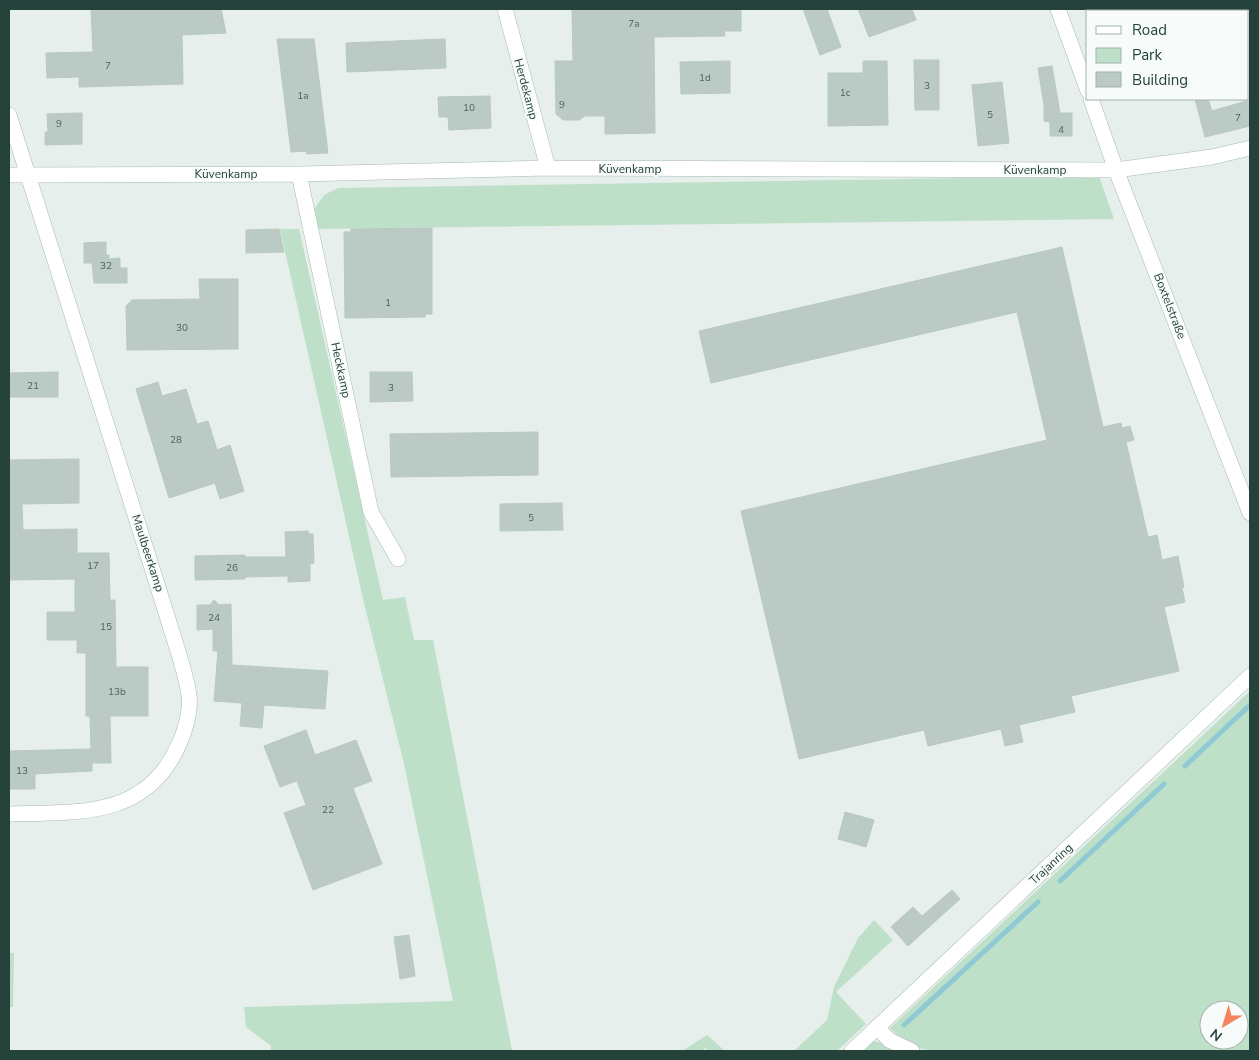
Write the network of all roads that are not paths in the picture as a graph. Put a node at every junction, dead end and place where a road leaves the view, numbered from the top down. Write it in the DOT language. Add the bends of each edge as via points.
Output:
graph roads {
  1 [pos="505,9"];
  2 [pos="1058,9"];
  3 [pos="1086,86"];
  4 [pos="1090,100"];
  5 [pos="9,116"];
  6 [pos="1250,148"];
  7 [pos="548,168"];
  8 [pos="1116,170"];
  9 [pos="299,174"];
  10 [pos="9,175"];
  11 [pos="28,175"];
  12 [pos="1250,513"];
  13 [pos="398,559"];
  14 [pos="1250,676"];
  15 [pos="9,814"];
  16 [pos="877,1027"];
  17 [pos="852,1051"];
  18 [pos="912,1051"];
  1 -- 7 [label="street, Herdekamp"];
  2 -- 3 [label="street"];
  4 -- 8 [label="street, Boxtelstraße"];
  5 -- 11 [label="street, Maulbeerkamp"];
  6 -- 8 [label="street, Küvenkamp" via="1212,157"];
  7 -- 8 [label="street, Küvenkamp"];
  7 -- 9 [label="street, Küvenkamp"];
  8 -- 12 [label="street, Boxtelstraße"];
  9 -- 11 [label="street, Küvenkamp"];
  9 -- 13 [label="street, Heckkamp" via="371,512"];
  10 -- 11 [label="street, Küvenkamp"];
  11 -- 15 [label="street, Maulbeerkamp" via="190,698 185,732 173,760 151,785 134,796 97,810"];
  14 -- 16 [label="street, Trajanring"];
  16 -- 17 [label="street, Trajanring"];
  16 -- 18 [label="street" via="889,1040"];
}
